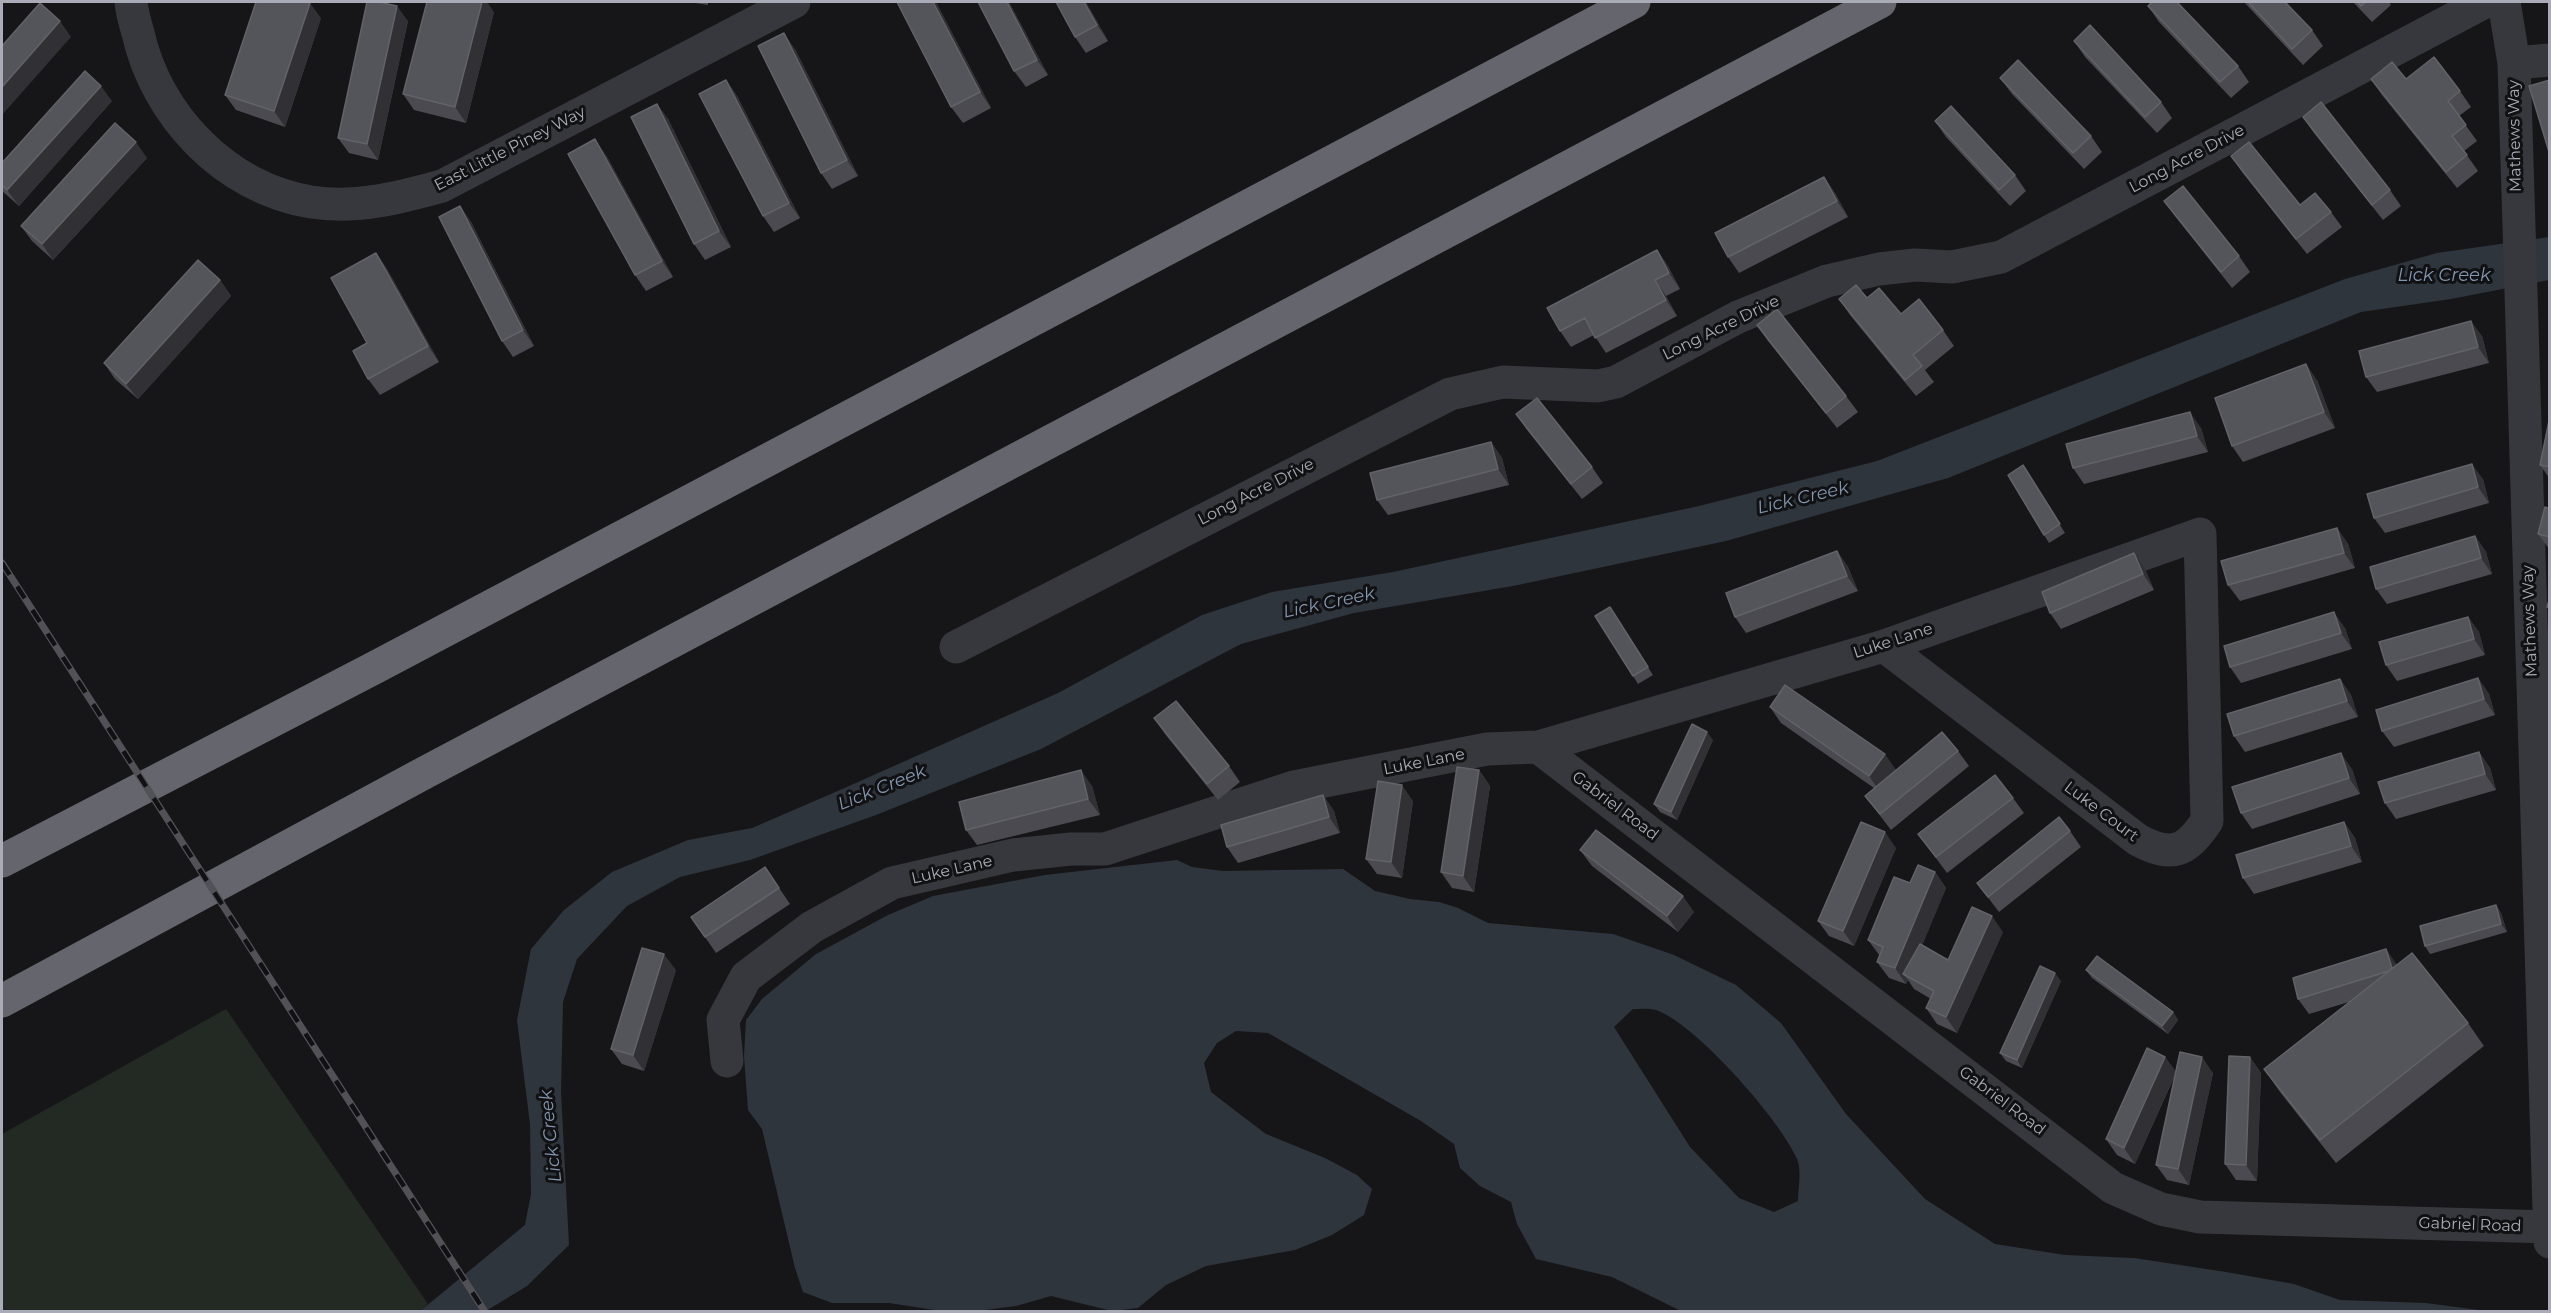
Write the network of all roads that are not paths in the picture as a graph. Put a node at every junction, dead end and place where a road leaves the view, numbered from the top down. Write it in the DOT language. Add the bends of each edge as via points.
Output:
graph roads {
  1 [pos="131,2"];
  2 [pos="794,2"];
  3 [pos="1634,2"];
  4 [pos="1880,2"];
  5 [pos="2485,2"];
  6 [pos="2504,2"];
  7 [pos="2550,60"];
  8 [pos="2514,63"];
  9 [pos="2200,534"];
  10 [pos="1884,646"];
  11 [pos="956,647"];
  12 [pos="1538,747"];
  13 [pos="2,861"];
  14 [pos="2,1001"];
  15 [pos="727,1061"];
  16 [pos="2549,1228"];
  17 [pos="2550,1242"];
  1 -- 2 [label="street, East Little Piney Way" via="144,60 166,103 185,129 212,154 258,185 309,202 341,205 384,202 442,186"];
  3 -- 13 [label="highway"];
  4 -- 14 [label="highway" via="426,772"];
  5 -- 11 [label="street, Long Acre Drive" via="2001,257 1952,267 1915,265 1879,269 1827,281 1738,317 1616,382 1599,387 1503,382 1450,394"];
  6 -- 8 [label="street, Mathews Way"];
  7 -- 8 [label="street"];
  8 -- 16 [label="street, Mathews Way"];
  9 -- 10 [label="street, Luke Lane"];
  9 -- 10 [label="street, Luke Court" via="2208,808 2207,821 2196,839 2187,845 2157,850 2138,840"];
  10 -- 12 [label="street, Luke Lane"];
  12 -- 15 [label="street, Luke Lane" via="1487,749 1294,787 1105,849 1013,855 892,883 812,927 746,977 723,1020"];
  12 -- 16 [label="street, Gabriel Road" via="2113,1188 2136,1200 2200,1217"];
  16 -- 17 [label="street, Mathews Way"];
}
